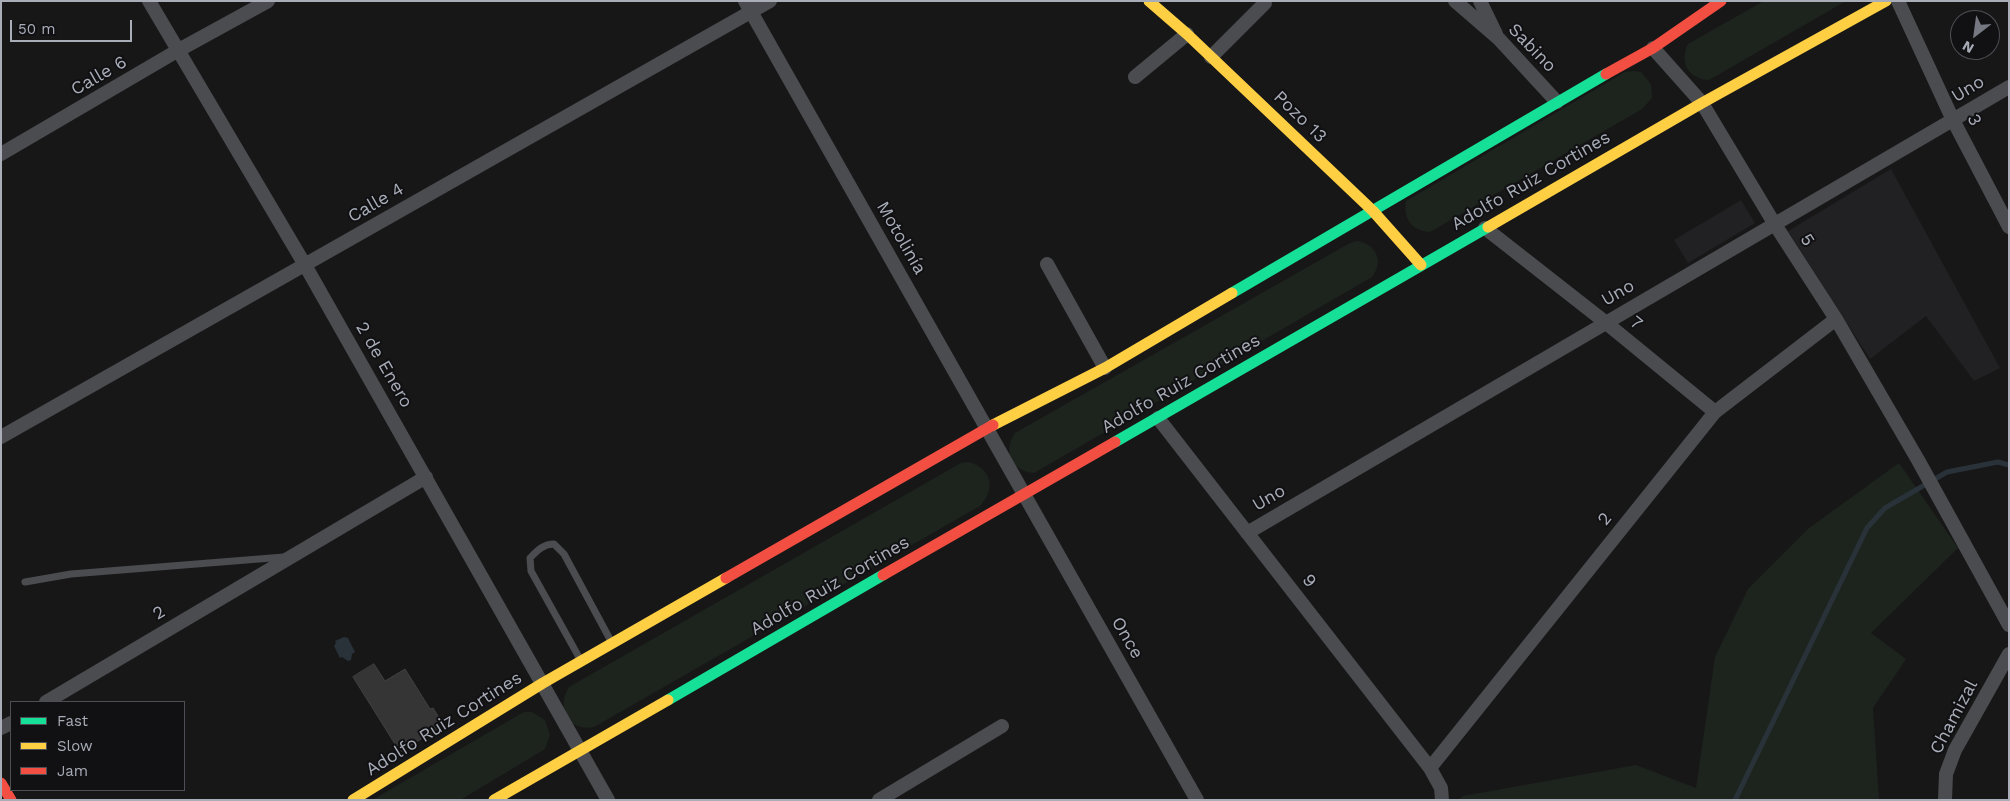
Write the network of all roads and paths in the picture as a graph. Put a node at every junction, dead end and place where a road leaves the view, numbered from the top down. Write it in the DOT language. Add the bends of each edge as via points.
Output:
graph roads {
  1 [pos="149,1"];
  2 [pos="268,1"];
  3 [pos="770,1"];
  4 [pos="1149,1"];
  5 [pos="1455,1"];
  6 [pos="1480,1"];
  7 [pos="1721,1"];
  8 [pos="1886,1"];
  9 [pos="1898,1"];
  10 [pos="1265,3"];
  11 [pos="748,6"];
  12 [pos="1187,34"];
  13 [pos="1499,39"];
  14 [pos="1653,48"];
  15 [pos="177,51"];
  16 [pos="1211,57"];
  17 [pos="1135,77"];
  18 [pos="2009,87"];
  19 [pos="1557,102"];
  20 [pos="1702,103"];
  21 [pos="1953,120"];
  22 [pos="1,154"];
  23 [pos="1373,211"];
  24 [pos="1774,223"];
  25 [pos="2009,226"];
  26 [pos="1485,228"];
  27 [pos="1046,264"];
  28 [pos="305,265"];
  29 [pos="1421,265"];
  30 [pos="1836,319"];
  31 [pos="1605,322"];
  32 [pos="1105,368"];
  33 [pos="1714,412"];
  34 [pos="1158,418"];
  35 [pos="986,428"];
  36 [pos="1,437"];
  37 [pos="426,477"];
  38 [pos="1024,494"];
  39 [pos="1247,533"];
  40 [pos="292,557"];
  41 [pos="25,582"];
  42 [pos="2009,625"];
  43 [pos="612,644"];
  44 [pos="2009,654"];
  45 [pos="582,661"];
  46 [pos="543,683"];
  47 [pos="48,701"];
  48 [pos="1002,726"];
  49 [pos="580,751"];
  50 [pos="1430,768"];
  51 [pos="1,783"];
  52 [pos="896,796"];
  53 [pos="11,800"];
  54 [pos="353,800"];
  55 [pos="494,800"];
  56 [pos="608,800"];
  57 [pos="879,800"];
  58 [pos="1197,800"];
  59 [pos="1442,800"];
  60 [pos="1945,800"];
  1 -- 15 [label="street, 2 de Enero"];
  2 -- 15 [label="street, Calle 6"];
  3 -- 11 [label="street, Calle 4"];
  4 -- 12 [label="main road, Pozo 13"];
  5 -- 13 [label="street, Sabino"];
  6 -- 13 [label="street"];
  7 -- 14 [label="main road, Adolfo Ruiz Cortines"];
  8 -- 20 [label="main road, Adolfo Ruiz Cortines"];
  9 -- 21 [label="street, 3"];
  10 -- 16 [label="street"];
  11 -- 28 [label="street, Calle 4"];
  11 -- 35 [label="street, Motolinía"];
  12 -- 16 [label="main road, Pozo 13"];
  12 -- 17 [label="street"];
  13 -- 19 [label="street, Sabino"];
  14 -- 19 [label="main road, Adolfo Ruiz Cortines"];
  14 -- 20 [label="street, 5"];
  15 -- 22 [label="street, Calle 6"];
  15 -- 28 [label="street, 2 de Enero"];
  16 -- 23 [label="main road, Pozo 13"];
  18 -- 21 [label="street, Uno"];
  19 -- 23 [label="main road, Adolfo Ruiz Cortines"];
  20 -- 24 [label="street, 5"];
  20 -- 26 [label="main road, Adolfo Ruiz Cortines"];
  21 -- 24 [label="street, Uno"];
  21 -- 25 [label="street, 3"];
  23 -- 29 [label="main road, Pozo 13"];
  23 -- 32 [label="main road, Adolfo Ruiz Cortines"];
  24 -- 30 [label="street, 5"];
  24 -- 31 [label="street, Uno"];
  26 -- 29 [label="main road, Adolfo Ruiz Cortines"];
  26 -- 31 [label="street, 7"];
  27 -- 32 [label="street"];
  28 -- 36 [label="street, Calle 4"];
  28 -- 37 [label="street, 2 de Enero"];
  29 -- 34 [label="main road, Adolfo Ruiz Cortines"];
  30 -- 33 [label="street, 2"];
  30 -- 42 [label="street, 5"];
  31 -- 33 [label="street, 7"];
  31 -- 39 [label="street, Uno"];
  32 -- 35 [label="main road, Adolfo Ruiz Cortines"];
  33 -- 50 [label="street, 2"];
  34 -- 38 [label="main road, Adolfo Ruiz Cortines"];
  34 -- 39 [label="street, 9"];
  35 -- 38 [label="street, Motolinía"];
  35 -- 43 [label="main road, Adolfo Ruiz Cortines"];
  37 -- 40 [label="street, 2"];
  37 -- 46 [label="street, 2 de Enero"];
  38 -- 49 [label="main road, Adolfo Ruiz Cortines"];
  38 -- 58 [label="street, Once"];
  39 -- 50 [label="street, 9"];
  40 -- 41 [label="lane, 2" via="71,574"];
  40 -- 47 [label="street, 2"];
  43 -- 45 [label="main road, Adolfo Ruiz Cortines"];
  43 -- 45 [label="lane" via="564,554 554,544 548,544 530,558 531,571"];
  44 -- 60 [label="street, Chamizal" via="1955,750 1946,774"];
  45 -- 46 [label="main road, Adolfo Ruiz Cortines"];
  46 -- 49 [label="street, 2 de Enero"];
  46 -- 54 [label="main road, Adolfo Ruiz Cortines"];
  48 -- 52 [label="street"];
  49 -- 55 [label="main road, Adolfo Ruiz Cortines"];
  49 -- 56 [label="street, 2 de Enero"];
  50 -- 59 [label="street, 9" via="1441,788"];
  51 -- 53 [label="main road"];
  52 -- 57 [label="street"];
}
